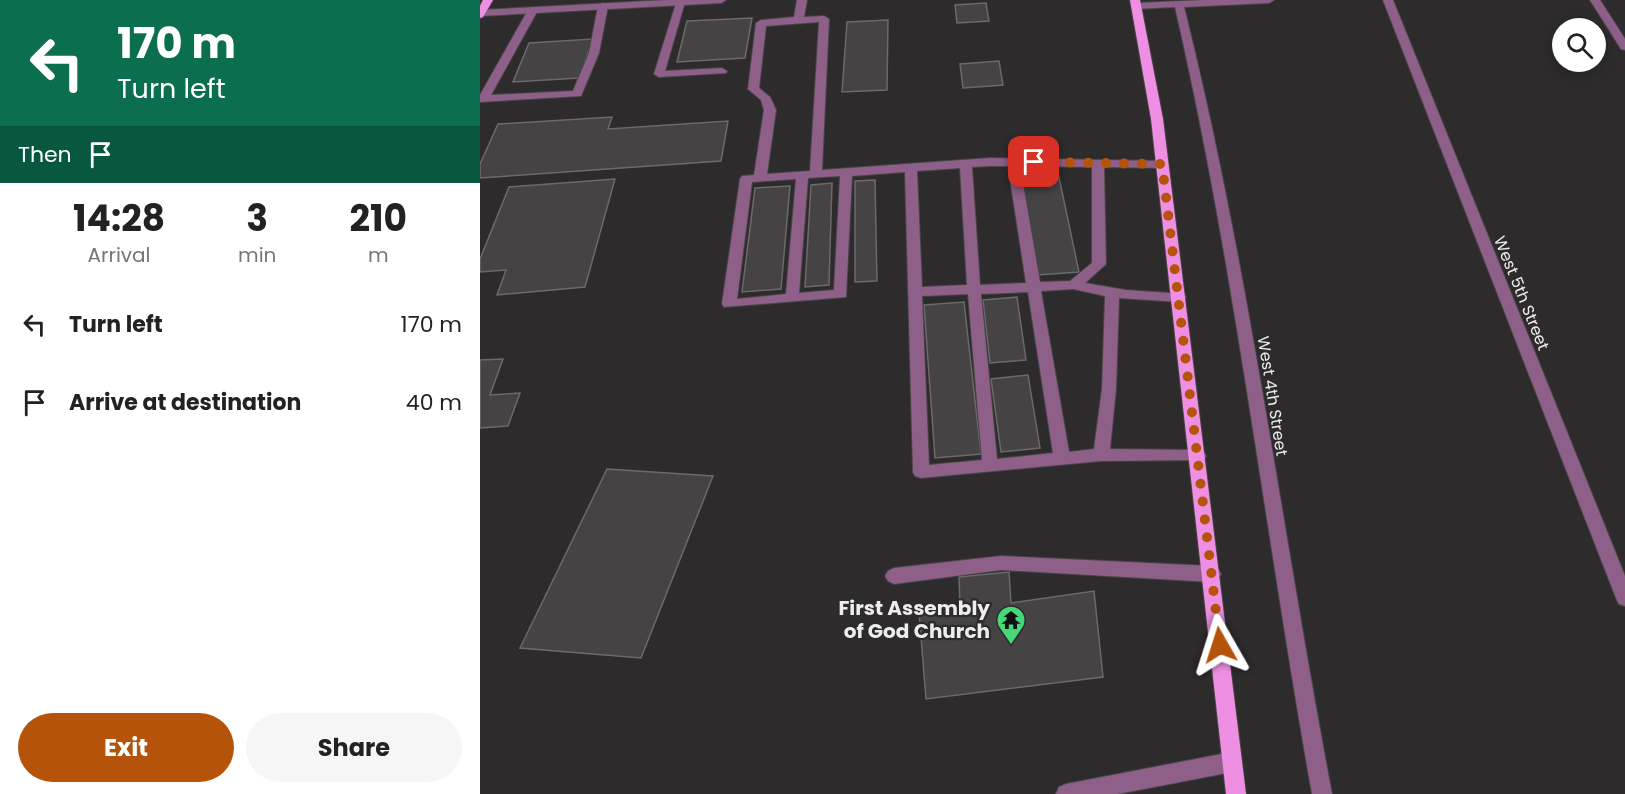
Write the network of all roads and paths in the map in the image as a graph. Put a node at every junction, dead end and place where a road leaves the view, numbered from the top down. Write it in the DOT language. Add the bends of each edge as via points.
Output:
graph roads {
  1 [pos="488,0"];
  2 [pos="721,0"];
  3 [pos="802,0"];
  4 [pos="1269,0"];
  5 [pos="1388,0"];
  6 [pos="1595,0"];
  7 [pos="652,2"];
  8 [pos="680,2"];
  9 [pos="1136,3"];
  10 [pos="1179,5"];
  11 [pos="603,6"];
  12 [pos="533,10"];
  13 [pos="480,14"];
  14 [pos="799,20"];
  15 [pos="1625,47"];
  16 [pos="722,71"];
  17 [pos="482,99"];
  18 [pos="1013,162"];
  19 [pos="1098,162"];
  20 [pos="966,164"];
  21 [pos="1162,164"];
  22 [pos="911,168"];
  23 [pos="846,173"];
  24 [pos="809,175"];
  25 [pos="760,178"];
  26 [pos="1073,285"];
  27 [pos="1033,286"];
  28 [pos="974,289"];
  29 [pos="914,292"];
  30 [pos="1112,292"];
  31 [pos="1179,297"];
  32 [pos="792,298"];
  33 [pos="1101,455"];
  34 [pos="1198,456"];
  35 [pos="1062,459"];
  36 [pos="990,466"];
  37 [pos="1212,574"];
  38 [pos="894,576"];
  39 [pos="1625,598"];
  40 [pos="1232,762"];
  41 [pos="1066,794"];
  42 [pos="1236,794"];
  43 [pos="1322,794"];
  1 -- 13 [label="main road"];
  2 -- 8 [label="street"];
  3 -- 14 [label="street"];
  4 -- 10 [label="street"];
  5 -- 39 [label="street, West 5th Street"];
  6 -- 15 [label="street"];
  7 -- 8 [label="street"];
  7 -- 11 [label="street"];
  8 -- 16 [label="street" via="659,74"];
  9 -- 10 [label="street"];
  9 -- 21 [label="main road" via="1158,119"];
  10 -- 43 [label="street, West 4th Street" via="1203,100"];
  11 -- 12 [label="street"];
  11 -- 17 [label="street" via="594,53 577,94"];
  12 -- 13 [label="street"];
  12 -- 17 [label="street"];
  14 -- 24 [label="street" via="824,19"];
  14 -- 25 [label="street" via="761,23 753,89 766,99 770,110"];
  18 -- 19 [label="street"];
  18 -- 20 [label="street"];
  18 -- 27 [label="street"];
  19 -- 21 [label="street"];
  19 -- 26 [label="street" via="1099,264"];
  20 -- 22 [label="street"];
  20 -- 28 [label="street"];
  21 -- 31 [label="main road"];
  22 -- 23 [label="street"];
  22 -- 29 [label="street"];
  23 -- 24 [label="street"];
  23 -- 32 [label="street" via="841,294"];
  24 -- 25 [label="street"];
  24 -- 32 [label="street"];
  25 -- 32 [label="street" via="746,179 729,304"];
  26 -- 27 [label="street"];
  26 -- 30 [label="street"];
  27 -- 28 [label="street"];
  27 -- 35 [label="street"];
  28 -- 29 [label="street"];
  28 -- 36 [label="street"];
  29 -- 36 [label="street" via="921,472"];
  30 -- 31 [label="street"];
  30 -- 33 [label="street" via="1109,389"];
  31 -- 34 [label="main road"];
  33 -- 34 [label="street"];
  33 -- 35 [label="street"];
  34 -- 37 [label="main road"];
  35 -- 36 [label="street"];
  37 -- 38 [label="street" via="1001,563"];
  37 -- 40 [label="main road"];
  40 -- 41 [label="street"];
  40 -- 42 [label="main road"];
}
